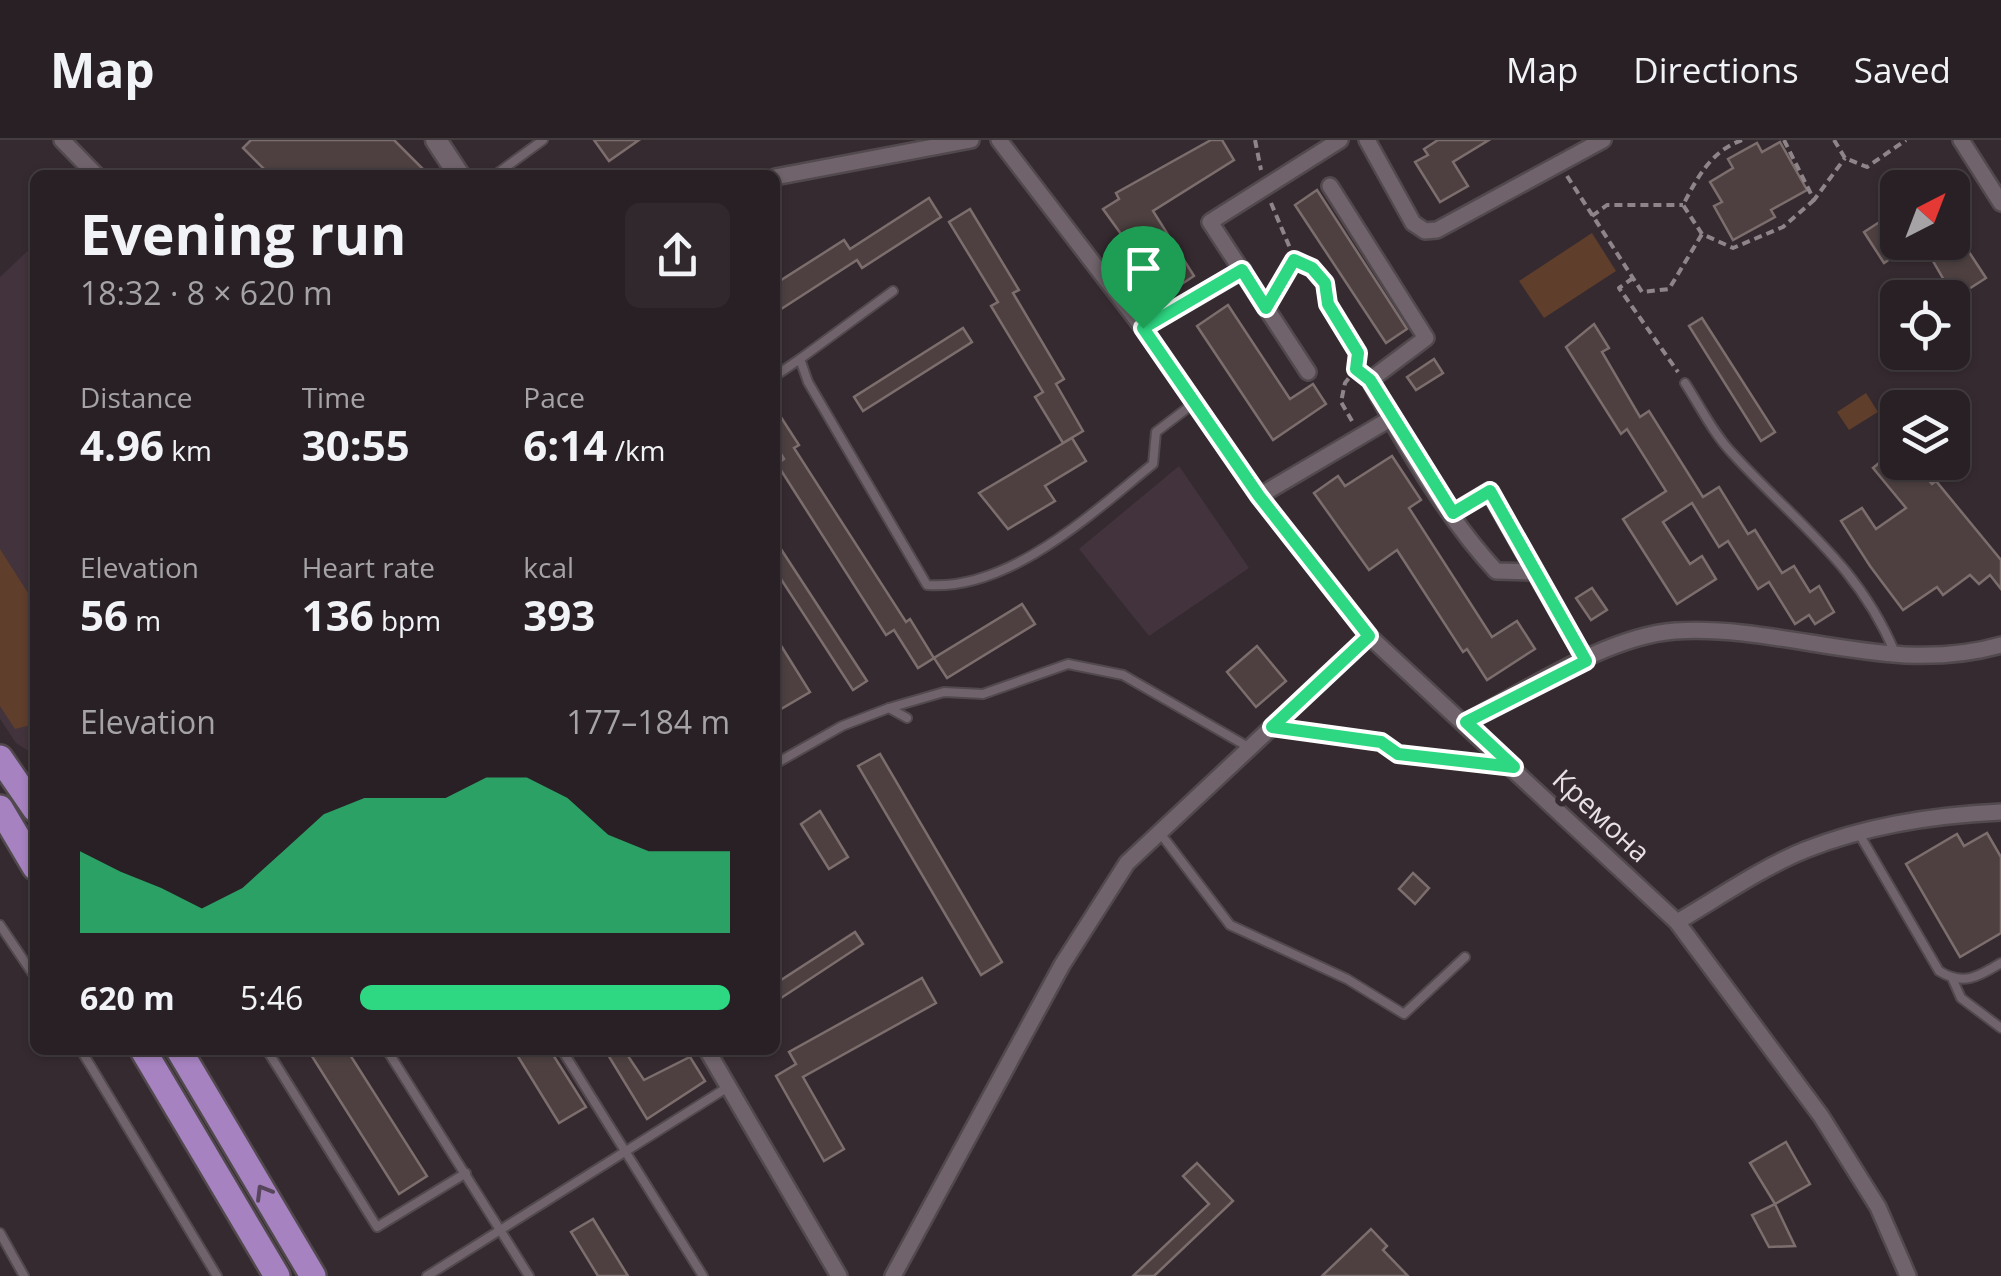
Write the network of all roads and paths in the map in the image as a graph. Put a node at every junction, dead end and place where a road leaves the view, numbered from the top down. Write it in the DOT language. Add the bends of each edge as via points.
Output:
graph roads {
  1 [pos="62,140"];
  2 [pos="436,140"];
  3 [pos="542,140"];
  4 [pos="972,140"];
  5 [pos="999,140"];
  6 [pos="1256,140"];
  7 [pos="1340,140"];
  8 [pos="1367,140"];
  9 [pos="1603,140"];
  10 [pos="1742,140"];
  11 [pos="1784,140"];
  12 [pos="1834,140"];
  13 [pos="1906,140"];
  14 [pos="1961,140"];
  15 [pos="1845,158"];
  16 [pos="1560,164"];
  17 [pos="91,170"];
  18 [pos="456,170"];
  19 [pos="502,170"];
  20 [pos="780,176"];
  21 [pos="1330,186"];
  22 [pos="1265,187"];
  23 [pos="1814,200"];
  24 [pos="2001,203"];
  25 [pos="1683,205"];
  26 [pos="1592,216"];
  27 [pos="1702,234"];
  28 [pos="1294,260"];
  29 [pos="1242,270"];
  30 [pos="1633,278"];
  31 [pos="892,291"];
  32 [pos="1266,308"];
  33 [pos="1143,328"];
  34 [pos="800,359"];
  35 [pos="1308,372"];
  36 [pos="780,373"];
  37 [pos="1685,383"];
  38 [pos="1194,403"];
  39 [pos="1390,419"];
  40 [pos="1361,436"];
  41 [pos="1259,496"];
  42 [pos="1453,513"];
  43 [pos="1533,572"];
  44 [pos="1369,636"];
  45 [pos="2001,645"];
  46 [pos="1896,658"];
  47 [pos="1586,661"];
  48 [pos="889,708"];
  49 [pos="907,718"];
  50 [pos="1466,722"];
  51 [pos="1272,727"];
  52 [pos="1250,748"];
  53 [pos="0,758"];
  54 [pos="780,761"];
  55 [pos="1514,767"];
  56 [pos="30,794"];
  57 [pos="30,799"];
  58 [pos="3,812"];
  59 [pos="2001,812"];
  60 [pos="1858,832"];
  61 [pos="1160,833"];
  62 [pos="30,858"];
  63 [pos="1677,922"];
  64 [pos="0,925"];
  65 [pos="1465,956"];
  66 [pos="2001,964"];
  67 [pos="30,970"];
  68 [pos="1953,980"];
  69 [pos="2001,1028"];
  70 [pos="84,1055"];
  71 [pos="146,1055"];
  72 [pos="181,1055"];
  73 [pos="270,1055"];
  74 [pos="390,1055"];
  75 [pos="565,1055"];
  76 [pos="711,1055"];
  77 [pos="729,1086"];
  78 [pos="625,1152"];
  79 [pos="466,1173"];
  80 [pos="504,1232"];
  81 [pos="0,1234"];
  82 [pos="24,1276"];
  83 [pos="217,1276"];
  84 [pos="276,1276"];
  85 [pos="314,1276"];
  86 [pos="427,1276"];
  87 [pos="529,1276"];
  88 [pos="703,1276"];
  89 [pos="839,1276"];
  90 [pos="893,1276"];
  91 [pos="1908,1276"];
  1 -- 17 [label="street"];
  2 -- 18 [label="street"];
  3 -- 19 [label="lane"];
  4 -- 20 [label="street"];
  5 -- 33 [label="street, Кремона"];
  6 -- 22 [label="path"];
  7 -- 22 [label="street"];
  8 -- 16 [label="street" via="1413,223 1425,231"];
  9 -- 16 [label="street"];
  10 -- 25 [label="path" via="1727,145 1701,171"];
  11 -- 23 [label="path"];
  12 -- 15 [label="path"];
  13 -- 15 [label="path" via="1867,167"];
  14 -- 24 [label="street"];
  15 -- 23 [label="path"];
  16 -- 26 [label="path"];
  21 -- 39 [label="street" via="1426,338 1370,380"];
  22 -- 28 [label="path"];
  22 -- 29 [label="street" via="1210,222"];
  23 -- 27 [label="path" via="1783,227 1733,248"];
  25 -- 26 [label="path" via="1608,204"];
  25 -- 27 [label="path"];
  26 -- 30 [label="path"];
  27 -- 30 [label="path" via="1669,289 1642,292"];
  28 -- 32 [label="path"];
  28 -- 40 [label="path" via="1325,283 1328,304 1358,353 1340,402"];
  29 -- 32 [label="street"];
  29 -- 33 [label="street"];
  30 -- 37 [label="path" via="1619,288"];
  31 -- 34 [label="lane"];
  32 -- 35 [label="street"];
  33 -- 38 [label="street, Кремона"];
  34 -- 36 [label="lane"];
  34 -- 38 [label="lane" via="928,586 958,588 1052,545 1153,464 1156,432"];
  37 -- 46 [label="lane" via="1729,450 1826,546 1876,607"];
  38 -- 41 [label="street, Кремона"];
  39 -- 40 [label="street"];
  39 -- 42 [label="street"];
  40 -- 41 [label="street"];
  41 -- 44 [label="street, Кремона"];
  42 -- 43 [label="street" via="1496,571"];
  42 -- 43 [label="street" via="1490,491"];
  43 -- 47 [label="street"];
  44 -- 50 [label="street, Кремона"];
  44 -- 51 [label="street"];
  45 -- 46 [label="street"];
  46 -- 47 [label="street" via="1738,632 1672,632 1614,646"];
  47 -- 50 [label="street"];
  48 -- 49 [label="lane"];
  48 -- 52 [label="lane" via="944,692 983,694 1068,664 1123,675"];
  48 -- 54 [label="lane"];
  50 -- 55 [label="street, Кремона"];
  51 -- 52 [label="street"];
  51 -- 55 [label="path" via="1381,742 1398,754"];
  52 -- 61 [label="street"];
  53 -- 56 [label="main road"];
  55 -- 63 [label="street, Кремона"];
  57 -- 58 [label="street"];
  58 -- 62 [label="main road"];
  59 -- 60 [label="street" via="1938,815"];
  60 -- 63 [label="street" via="1802,852"];
  60 -- 68 [label="lane" via="1939,971"];
  61 -- 65 [label="lane" via="1230,924 1404,1014"];
  61 -- 90 [label="street" via="1127,864 1090,917"];
  63 -- 91 [label="street, Кремона" via="1821,1116 1878,1206"];
  64 -- 67 [label="lane"];
  66 -- 68 [label="lane" via="1974,979"];
  68 -- 69 [label="lane" via="1960,998"];
  70 -- 83 [label="lane"];
  71 -- 84 [label="main road"];
  85 -- 72 [label="main road, one-way"];
  73 -- 79 [label="lane" via="377,1227"];
  74 -- 79 [label="lane"];
  75 -- 78 [label="lane"];
  76 -- 77 [label="street"];
  77 -- 78 [label="lane"];
  77 -- 89 [label="street"];
  78 -- 80 [label="lane"];
  78 -- 88 [label="lane"];
  79 -- 80 [label="lane"];
  80 -- 86 [label="lane"];
  80 -- 87 [label="lane"];
  81 -- 82 [label="lane"];
}
